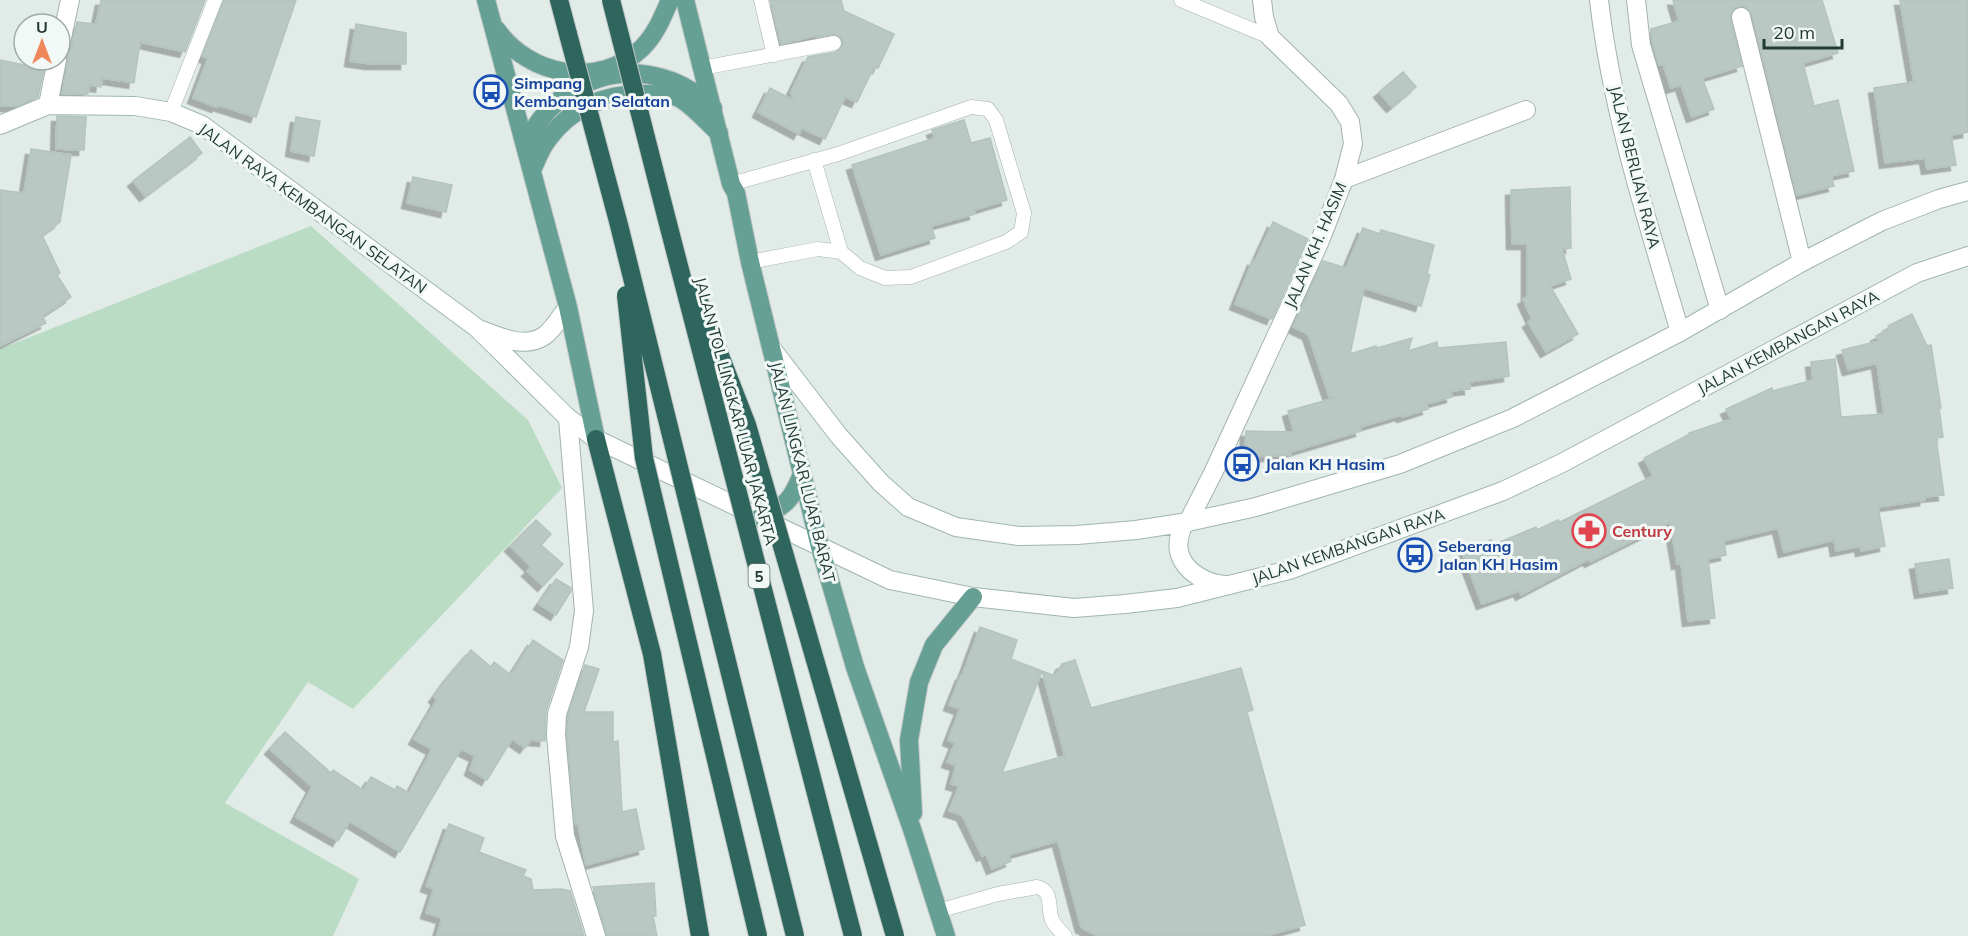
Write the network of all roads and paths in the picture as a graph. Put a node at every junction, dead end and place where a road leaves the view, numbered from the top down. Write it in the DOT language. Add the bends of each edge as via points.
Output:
graph roads {
  1 [pos="215,0"];
  2 [pos="486,0"];
  3 [pos="559,0"];
  4 [pos="611,0"];
  5 [pos="670,0"];
  6 [pos="685,0"];
  7 [pos="761,0"];
  8 [pos="1181,0"];
  9 [pos="1262,0"];
  10 [pos="1599,0"];
  11 [pos="1636,0"];
  12 [pos="1740,17"];
  13 [pos="493,24"];
  14 [pos="1270,38"];
  15 [pos="834,44"];
  16 [pos="774,55"];
  17 [pos="702,68"];
  18 [pos="55,72"];
  19 [pos="48,105"];
  20 [pos="514,105"];
  21 [pos="713,108"];
  22 [pos="1526,110"];
  23 [pos="171,112"];
  24 [pos="0,125"];
  25 [pos="719,133"];
  26 [pos="814,160"];
  27 [pos="532,170"];
  28 [pos="1344,179"];
  29 [pos="731,184"];
  30 [pos="1968,191"];
  31 [pos="666,216"];
  32 [pos="618,225"];
  33 [pos="841,252"];
  34 [pos="1968,256"];
  35 [pos="750,262"];
  36 [pos="1802,262"];
  37 [pos="568,308"];
  38 [pos="1720,310"];
  39 [pos="477,328"];
  40 [pos="1680,332"];
  41 [pos="772,349"];
  42 [pos="568,418"];
  43 [pos="597,440"];
  44 [pos="802,474"];
  45 [pos="759,518"];
  46 [pos="1186,523"];
  47 [pos="820,547"];
  48 [pos="1233,585"];
  49 [pos="973,597"];
  50 [pos="913,832"];
  51 [pos="938,911"];
  52 [pos="596,936"];
  53 [pos="700,936"];
  54 [pos="758,936"];
  55 [pos="795,936"];
  56 [pos="853,936"];
  57 [pos="895,936"];
  58 [pos="946,936"];
  59 [pos="1065,936"];
  1 -- 23 [label="lane"];
  2 -- 13 [label="main road"];
  3 -- 32 [label="highway, bridge"];
  4 -- 31 [label="highway, JALAN TOL LINGKAR LUAR JAKARTA / 5, bridge"];
  5 -- 13 [label="main road" via="654,35 640,49 608,68 589,72 551,70 533,63 511,46"];
  6 -- 17 [label="main road, JALAN LINGKAR LUAR BARAT"];
  7 -- 16 [label="lane"];
  8 -- 14 [label="lane"];
  9 -- 14 [label="main road"];
  10 -- 40 [label="main road, JALAN BERLIAN RAYA" via="1620,111"];
  11 -- 38 [label="main road" via="1641,45"];
  12 -- 36 [label="main road"];
  13 -- 20 [label="main road"];
  14 -- 28 [label="main road, JALAN KH. HASIM" via="1339,104 1350,122 1353,144"];
  15 -- 16 [label="lane"];
  16 -- 17 [label="lane"];
  17 -- 21 [label="main road, JALAN LINGKAR LUAR BARAT"];
  18 -- 19 [label="main road"];
  19 -- 23 [label="main road, JALAN RAYA KEMBANGAN SELATAN" via="135,106"];
  19 -- 24 [label="main road, JALAN RAYA KEMBANGAN SELATAN"];
  20 -- 21 [label="main road" via="527,141 546,111 567,93 591,80 618,74 640,74 676,82"];
  20 -- 27 [label="main road"];
  21 -- 25 [label="main road, JALAN LINGKAR LUAR BARAT"];
  22 -- 28 [label="main road"];
  23 -- 39 [label="main road, JALAN RAYA KEMBANGAN SELATAN" via="202,125"];
  25 -- 27 [label="main road" via="679,98 655,93 624,94 594,101 562,123 547,139"];
  25 -- 29 [label="main road, JALAN LINGKAR LUAR BARAT"];
  26 -- 29 [label="lane"];
  26 -- 33 [label="lane"];
  26 -- 33 [label="lane" via="971,107 988,109 996,120 1024,213 1021,232 1006,242 911,277 885,278 860,268"];
  27 -- 37 [label="main road"];
  28 -- 46 [label="main road, JALAN KH. HASIM" via="1319,243"];
  29 -- 35 [label="main road, JALAN LINGKAR LUAR BARAT"];
  30 -- 36 [label="main road" via="1882,221"];
  31 -- 56 [label="highway, JALAN TOL LINGKAR LUAR JAKARTA / 5, bridge"];
  31 -- 57 [label="highway, bridge" via="747,425"];
  32 -- 54 [label="highway, bridge" via="644,458"];
  32 -- 55 [label="highway, bridge"];
  33 -- 35 [label="lane" via="818,249"];
  34 -- 48 [label="main road, JALAN KEMBANGAN RAYA" via="1917,273 1503,491 1289,570"];
  35 -- 41 [label="main road, JALAN LINGKAR LUAR BARAT"];
  36 -- 38 [label="main road"];
  37 -- 39 [label="main road, JALAN RAYA KEMBANGAN SELATAN" via="546,336 530,343"];
  37 -- 43 [label="main road"];
  38 -- 40 [label="main road"];
  39 -- 42 [label="main road, JALAN RAYA KEMBANGAN SELATAN"];
  40 -- 46 [label="main road" via="1513,418 1400,464 1256,507"];
  41 -- 44 [label="main road, JALAN LINGKAR LUAR BARAT"];
  41 -- 46 [label="main road" via="839,436 880,483 908,507 956,527 1019,536 1077,535"];
  42 -- 43 [label="main road, JALAN RAYA KEMBANGAN SELATAN"];
  42 -- 52 [label="main road" via="584,611 579,646 557,714 556,735 565,836"];
  43 -- 45 [label="main road, JALAN KEMBANGAN RAYA"];
  43 -- 53 [label="highway" via="652,654"];
  44 -- 45 [label="main road" via="784,506"];
  44 -- 47 [label="main road, JALAN LINGKAR LUAR BARAT"];
  45 -- 47 [label="main road, JALAN KEMBANGAN RAYA"];
  46 -- 48 [label="main road, JALAN KH. HASIM" via="1179,535 1179,555 1192,573 1217,584"];
  47 -- 49 [label="main road, JALAN KEMBANGAN RAYA" via="891,580"];
  47 -- 50 [label="main road, JALAN LINGKAR LUAR BARAT" via="855,667"];
  48 -- 49 [label="main road, JALAN KEMBANGAN RAYA" via="1177,598 1074,608"];
  49 -- 50 [label="main road" via="934,645 919,682 909,740"];
  50 -- 51 [label="main road, JALAN LINGKAR LUAR BARAT"];
  51 -- 58 [label="main road, JALAN LINGKAR LUAR BARAT"];
  51 -- 59 [label="lane" via="998,894 1043,888 1052,920"];
}
